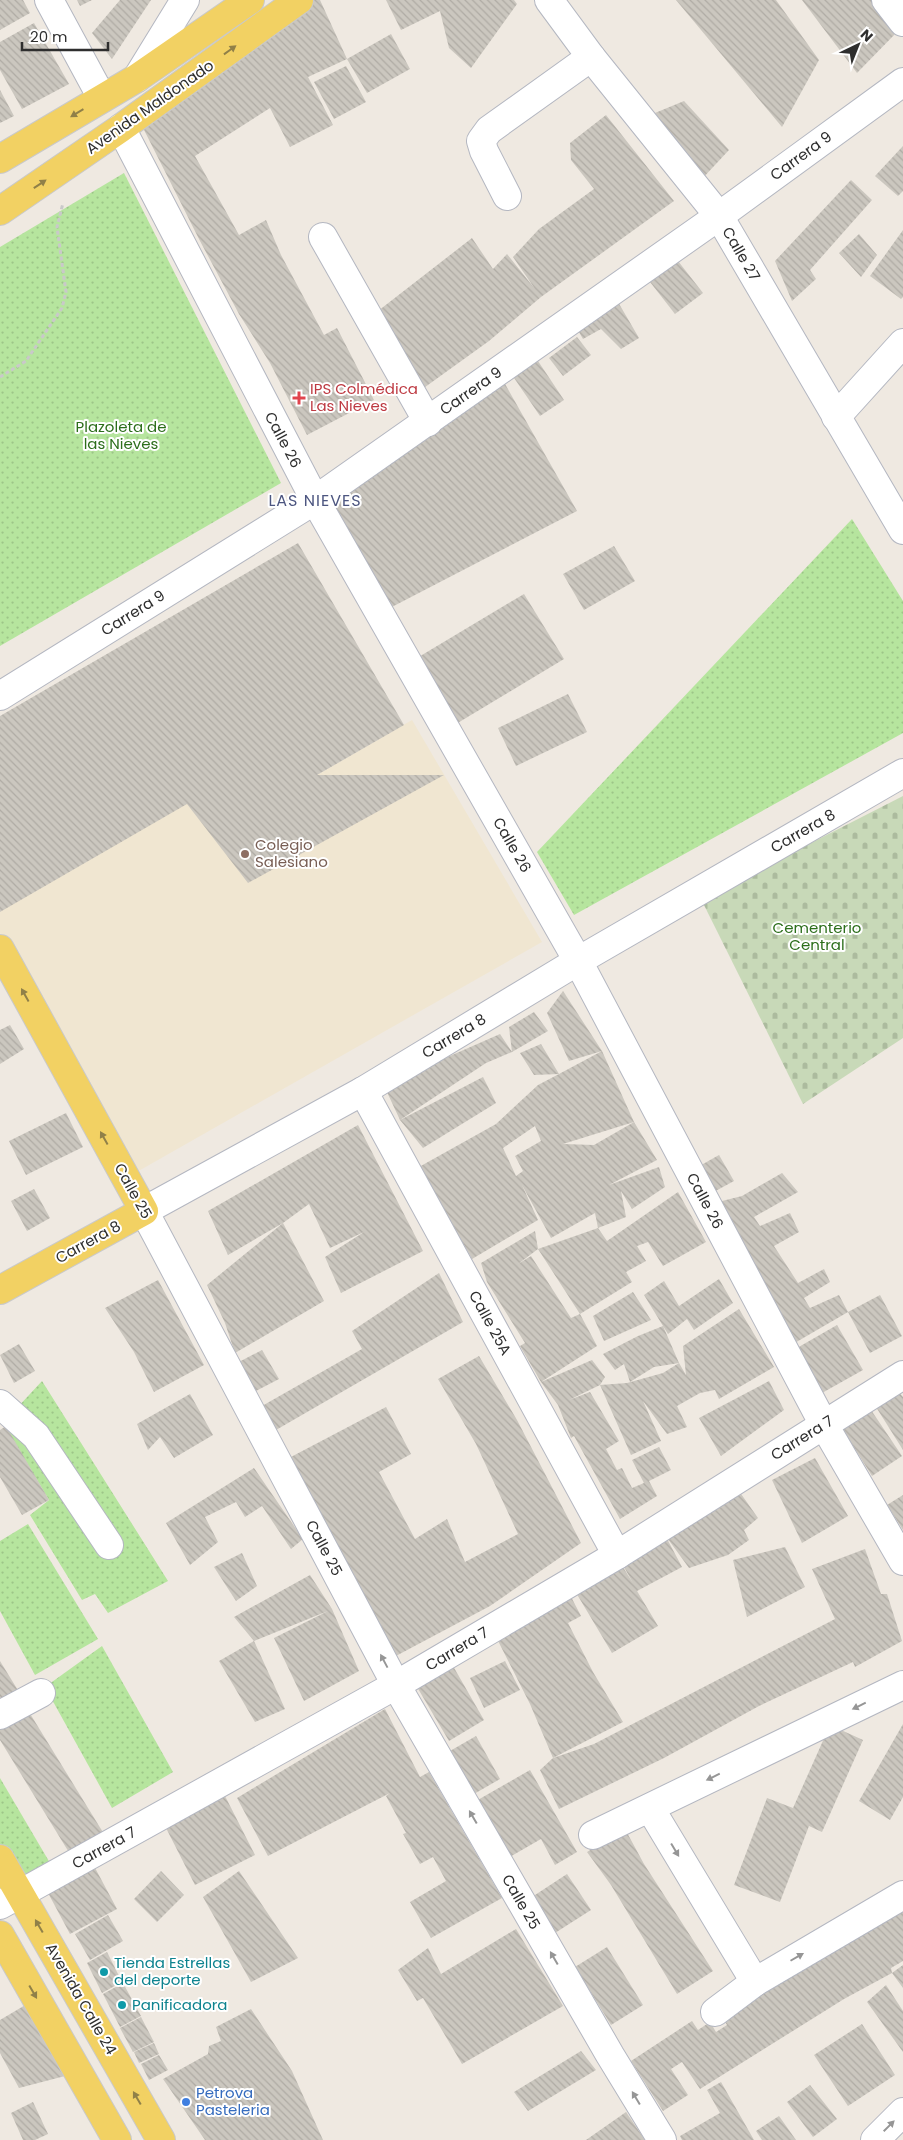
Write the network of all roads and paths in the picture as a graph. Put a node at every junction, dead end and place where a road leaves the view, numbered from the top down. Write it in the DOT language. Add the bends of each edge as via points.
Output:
graph roads {
  1 [pos="49,0"];
  2 [pos="185,0"];
  3 [pos="250,0"];
  4 [pos="300,0"];
  5 [pos="548,0"];
  6 [pos="886,0"];
  7 [pos="903,22"];
  8 [pos="591,57"];
  9 [pos="137,78"];
  10 [pos="903,82"];
  11 [pos="102,98"];
  12 [pos="121,128"];
  13 [pos="0,159"];
  14 [pos="507,196"];
  15 [pos="66,198"];
  16 [pos="0,211"];
  17 [pos="719,216"];
  18 [pos="323,236"];
  19 [pos="903,343"];
  20 [pos="0,377"];
  21 [pos="836,417"];
  22 [pos="428,422"];
  23 [pos="315,500"];
  24 [pos="903,530"];
  25 [pos="0,696"];
  26 [pos="903,773"];
  27 [pos="0,949"];
  28 [pos="578,961"];
  29 [pos="363,1090"];
  30 [pos="144,1211"];
  31 [pos="0,1290"];
  32 [pos="903,1375"];
  33 [pos="0,1404"];
  34 [pos="824,1425"];
  35 [pos="109,1545"];
  36 [pos="617,1555"];
  37 [pos="903,1561"];
  38 [pos="396,1685"];
  39 [pos="903,1685"];
  40 [pos="41,1693"];
  41 [pos="0,1715"];
  42 [pos="650,1808"];
  43 [pos="593,1835"];
  44 [pos="0,1859"];
  45 [pos="903,1895"];
  46 [pos="10,1900"];
  47 [pos="0,1935"];
  48 [pos="755,1982"];
  49 [pos="715,2012"];
  50 [pos="903,2112"];
  51 [pos="117,2140"];
  52 [pos="161,2140"];
  53 [pos="662,2140"];
  54 [pos="875,2140"];
  1 -- 11 [label="street"];
  2 -- 9 [label="street"];
  3 -- 9 [label="main road, Avenida Maldonado"];
  12 -- 4 [label="main road, Avenida Maldonado, one-way"];
  5 -- 8 [label="street, Calle 27"];
  6 -- 7 [label="street"];
  8 -- 14 [label="street" via="489,130 481,141"];
  8 -- 17 [label="street, Calle 27"];
  9 -- 11 [label="main road, Avenida Maldonado"];
  10 -- 17 [label="street, Carrera 9"];
  11 -- 13 [label="main road, Avenida Maldonado, one-way"];
  16 -- 12 [label="main road, Avenida Maldonado, one-way"];
  12 -- 23 [label="street, Calle 26"];
  15 -- 20 [label="path" via="57,227 66,292 62,308 26,361"];
  17 -- 21 [label="street, Calle 27"];
  17 -- 22 [label="street, Carrera 9"];
  18 -- 22 [label="street"];
  19 -- 21 [label="street"];
  21 -- 24 [label="street, Calle 27"];
  22 -- 23 [label="street, Carrera 9"];
  23 -- 25 [label="street, Carrera 9"];
  23 -- 28 [label="street, Calle 26"];
  26 -- 28 [label="street, Carrera 8"];
  30 -- 27 [label="main road, Calle 25, one-way"];
  28 -- 29 [label="street, Carrera 8"];
  28 -- 34 [label="street, Calle 26"];
  29 -- 30 [label="street, Carrera 8"];
  29 -- 36 [label="street, Calle 25A"];
  30 -- 31 [label="main road, Carrera 8"];
  38 -- 30 [label="street, Calle 25, one-way"];
  32 -- 34 [label="street, Carrera 7"];
  33 -- 35 [label="street" via="36,1436"];
  34 -- 36 [label="street, Carrera 7"];
  34 -- 37 [label="street, Calle 26"];
  36 -- 38 [label="street, Carrera 7"];
  38 -- 46 [label="street, Carrera 7"];
  53 -- 38 [label="street, Calle 25, one-way"];
  39 -- 42 [label="street, one-way"];
  40 -- 41 [label="street"];
  42 -- 43 [label="street"];
  42 -- 48 [label="street, one-way"];
  44 -- 46 [label="main road, Avenida Calle 24"];
  48 -- 45 [label="street, one-way"];
  52 -- 46 [label="main road, Avenida Calle 24, one-way"];
  47 -- 51 [label="main road, one-way"];
  48 -- 49 [label="street"];
  54 -- 50 [label="street, one-way"];
}
